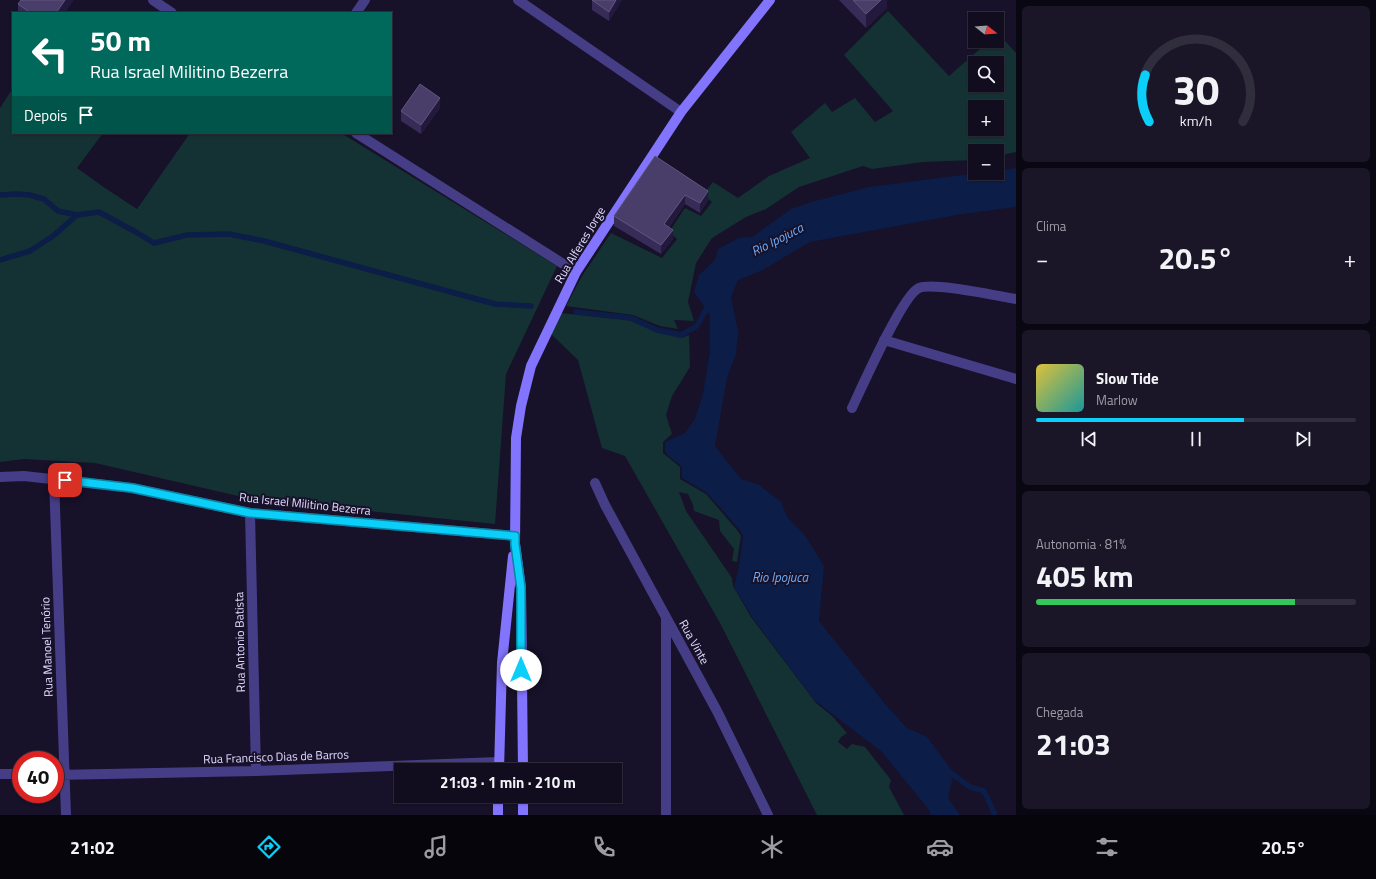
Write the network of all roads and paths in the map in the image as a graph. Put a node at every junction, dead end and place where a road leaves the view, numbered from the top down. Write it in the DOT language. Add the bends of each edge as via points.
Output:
graph roads {
  1 [pos="153,0"];
  2 [pos="365,0"];
  3 [pos="518,0"];
  4 [pos="770,0"];
  5 [pos="171,12"];
  6 [pos="357,12"];
  7 [pos="681,112"];
  8 [pos="358,134"];
  9 [pos="576,272"];
  10 [pos="1016,299"];
  11 [pos="884,340"];
  12 [pos="1016,379"];
  13 [pos="852,408"];
  14 [pos="0,477"];
  15 [pos="54,478"];
  16 [pos="595,483"];
  17 [pos="250,513"];
  18 [pos="515,540"];
  19 [pos="666,616"];
  20 [pos="60,751"];
  21 [pos="499,763"];
  22 [pos="523,763"];
  23 [pos="394,768"];
  24 [pos="256,771"];
  25 [pos="0,774"];
  26 [pos="12,774"];
  27 [pos="64,775"];
  28 [pos="64,802"];
  29 [pos="498,803"];
  30 [pos="523,803"];
  31 [pos="66,815"];
  32 [pos="498,815"];
  33 [pos="523,815"];
  34 [pos="666,815"];
  35 [pos="768,815"];
  1 -- 5 [label="street"];
  2 -- 6 [label="street"];
  3 -- 7 [label="street"];
  4 -- 7 [label="street, Rua Alferes Jorge"];
  7 -- 9 [label="street, Rua Alferes Jorge"];
  8 -- 9 [label="street"];
  9 -- 18 [label="street, Rua Alferes Jorge" via="531,366 521,406 516,438"];
  10 -- 11 [label="street" via="940,287 918,288 911,294"];
  11 -- 12 [label="street"];
  11 -- 13 [label="street"];
  14 -- 15 [label="street, Rua Israel Militino Bezerra"];
  15 -- 17 [label="street, Rua Israel Militino Bezerra" via="132,488"];
  15 -- 20 [label="street, Rua Manoel Tenório"];
  16 -- 19 [label="street, Rua Vinte" via="605,506"];
  17 -- 18 [label="street, Rua Israel Militino Bezerra"];
  17 -- 24 [label="street, Rua Antonio Batista"];
  18 -- 21 [label="street" via="502,663"];
  18 -- 22 [label="street" via="521,588"];
  19 -- 34 [label="street"];
  19 -- 35 [label="street, Rua Vinte" via="717,711"];
  23 -- 24 [label="street, Rua Francisco Dias de Barros"];
  24 -- 27 [label="street, Rua Francisco Dias de Barros"];
  25 -- 26 [label="street"];
  28 -- 31 [label="street, Rua Manoel Tenório"];
  29 -- 32 [label="street"];
  30 -- 33 [label="street"];
}
